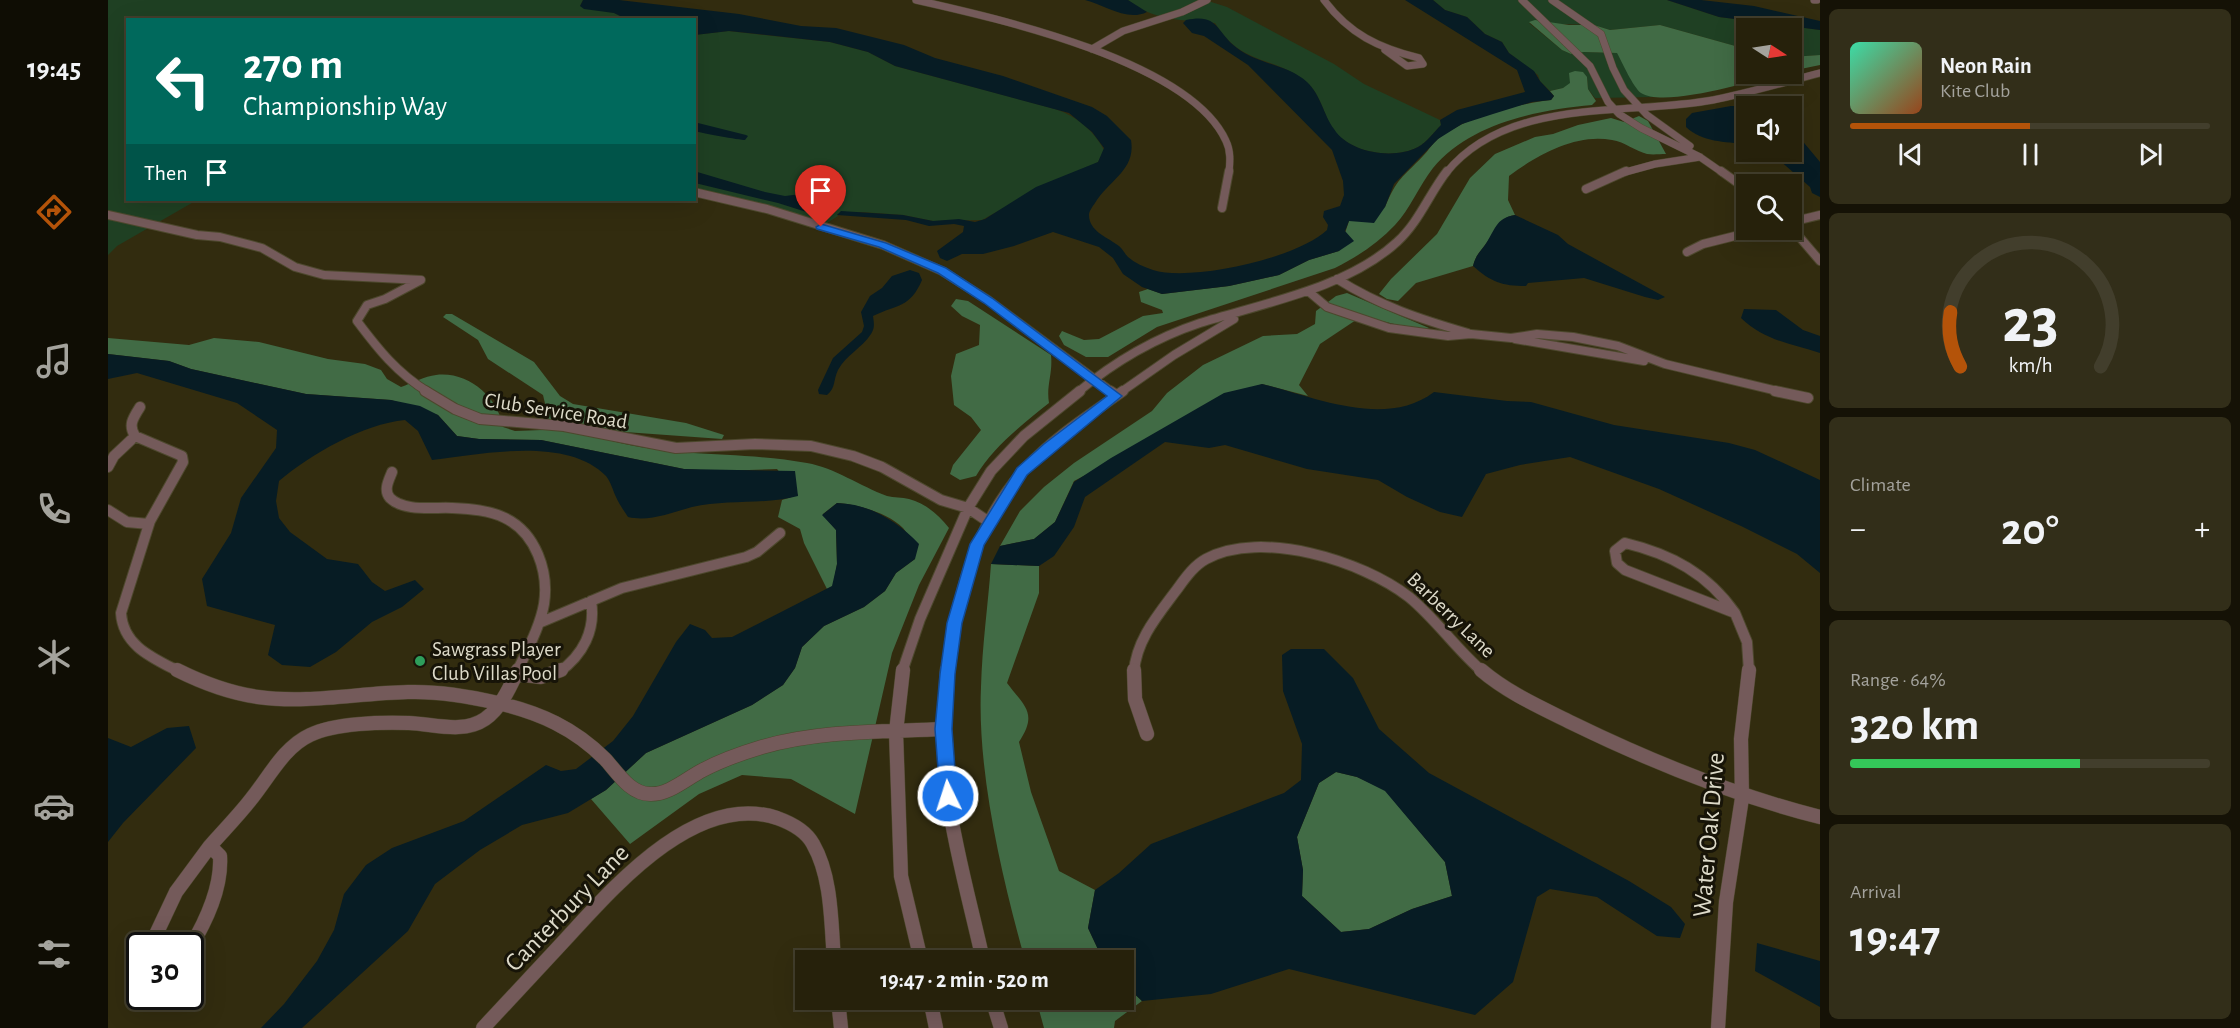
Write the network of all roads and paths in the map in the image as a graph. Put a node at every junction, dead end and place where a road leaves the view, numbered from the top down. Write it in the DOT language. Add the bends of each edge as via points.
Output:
graph roads {
  1 [pos="916,0"];
  2 [pos="1207,0"];
  3 [pos="1324,0"];
  4 [pos="1522,0"];
  5 [pos="1552,0"];
  6 [pos="1092,49"];
  7 [pos="1385,50"];
  8 [pos="1820,73"];
  9 [pos="1641,107"];
  10 [pos="1613,109"];
  11 [pos="1700,157"];
  12 [pos="1736,182"];
  13 [pos="1586,189"];
  14 [pos="696,192"];
  15 [pos="1222,208"];
  16 [pos="108,215"];
  17 [pos="1820,215"];
  18 [pos="1802,219"];
  19 [pos="1736,236"];
  20 [pos="1802,240"];
  21 [pos="1687,252"];
  22 [pos="1820,261"];
  23 [pos="1337,279"];
  24 [pos="1308,291"];
  25 [pos="1253,309"];
  26 [pos="1471,334"];
  27 [pos="1095,379"];
  28 [pos="1116,396"];
  29 [pos="1808,398"];
  30 [pos="140,407"];
  31 [pos="131,440"];
  32 [pos="108,467"];
  33 [pos="392,472"];
  34 [pos="968,508"];
  35 [pos="108,510"];
  36 [pos="989,522"];
  37 [pos="149,524"];
  38 [pos="780,533"];
  39 [pos="591,601"];
  40 [pos="1736,613"];
  41 [pos="539,623"];
  42 [pos="516,674"];
  43 [pos="500,704"];
  44 [pos="944,729"];
  45 [pos="896,732"];
  46 [pos="1147,734"];
  47 [pos="1742,796"];
  48 [pos="1820,817"];
  49 [pos="210,846"];
  50 [pos="156,932"];
  51 [pos="198,932"];
  52 [pos="833,950"];
  53 [pos="919,950"];
  54 [pos="981,950"];
  55 [pos="839,1010"];
  56 [pos="932,1010"];
  57 [pos="995,1010"];
  58 [pos="483,1028"];
  59 [pos="840,1028"];
  60 [pos="936,1028"];
  61 [pos="1001,1028"];
  62 [pos="1718,1028"];
  1 -- 6 [label="street"];
  2 -- 6 [label="street" via="1124,31"];
  3 -- 7 [label="street" via="1348,28"];
  4 -- 10 [label="street" via="1590,66"];
  5 -- 9 [label="street" via="1601,34 1624,90"];
  6 -- 15 [label="street" via="1172,87 1213,119 1230,154"];
  7 -- 7 [label="street" via="1401,64 1423,64 1419,58"];
  8 -- 9 [label="street" via="1726,98"];
  9 -- 10 [label="street"];
  9 -- 11 [label="street"];
  10 -- 11 [label="street"];
  10 -- 23 [label="street" via="1533,121 1481,142 1448,169 1419,216 1396,243"];
  11 -- 12 [label="street"];
  11 -- 13 [label="street" via="1636,167"];
  14 -- 27 [label="street" via="767,209 883,245 942,271"];
  16 -- 34 [label="street, Club Service Road" via="241,242 262,248 295,267 324,274 420,280 367,306 357,321 381,354 408,380 455,409 480,419 564,426 676,448 811,446 873,464 941,501"];
  17 -- 18 [label="street"];
  19 -- 21 [label="street"];
  20 -- 22 [label="street"];
  23 -- 24 [label="street"];
  23 -- 26 [label="street" via="1404,314"];
  24 -- 25 [label="street"];
  24 -- 26 [label="street" via="1327,307 1378,325 1416,333"];
  25 -- 27 [label="street" via="1198,324 1144,346"];
  25 -- 28 [label="street" via="1183,347"];
  26 -- 29 [label="street" via="1665,363"];
  27 -- 28 [label="street"];
  27 -- 34 [label="street" via="1024,436 991,471"];
  28 -- 36 [label="street" via="1022,472"];
  30 -- 31 [label="street" via="127,422 126,432"];
  31 -- 32 [label="street"];
  31 -- 37 [label="street" via="182,456 181,469"];
  33 -- 41 [label="street" via="387,493 398,503 492,512 525,532 544,572"];
  34 -- 36 [label="street, Club Service Road"];
  34 -- 45 [label="street" via="920,619 902,672"];
  35 -- 37 [label="street" via="116,518"];
  36 -- 44 [label="street" via="977,544 955,623"];
  37 -- 43 [label="street" via="121,622 131,643 186,676 230,692 267,698 431,692"];
  38 -- 39 [label="street" via="746,557 622,588"];
  39 -- 41 [label="street"];
  39 -- 42 [label="street" via="589,635 572,662 551,676"];
  40 -- 40 [label="street, Water Oak Drive" via="1618,567 1615,551 1625,543 1669,558 1718,588"];
  40 -- 47 [label="street, Water Oak Drive" via="1745,633 1749,663 1741,739"];
  41 -- 42 [label="street"];
  42 -- 43 [label="street"];
  43 -- 45 [label="street" via="565,726 595,749 633,789 652,794 740,754 779,742"];
  43 -- 49 [label="street" via="485,718 466,726 387,724 309,735 284,756"];
  44 -- 45 [label="street"];
  44 -- 54 [label="street" via="948,796"];
  45 -- 53 [label="street" via="901,876"];
  46 -- 47 [label="street, Barberry Lane" via="1135,699 1134,678 1145,631 1206,558 1235,549 1277,549 1333,560 1376,576 1409,597 1471,662 1504,688 1667,767"];
  47 -- 48 [label="street, Barberry Lane"];
  47 -- 62 [label="street, Water Oak Drive" via="1731,861"];
  49 -- 50 [label="street" via="169,899"];
  49 -- 51 [label="street" via="220,859 217,883"];
  52 -- 58 [label="street, Canterbury Lane" via="820,861 813,845 798,828 778,818 740,813 697,827 642,862"];
  55 -- 59 [label="street"];
  56 -- 60 [label="street"];
  57 -- 61 [label="street"];
}
